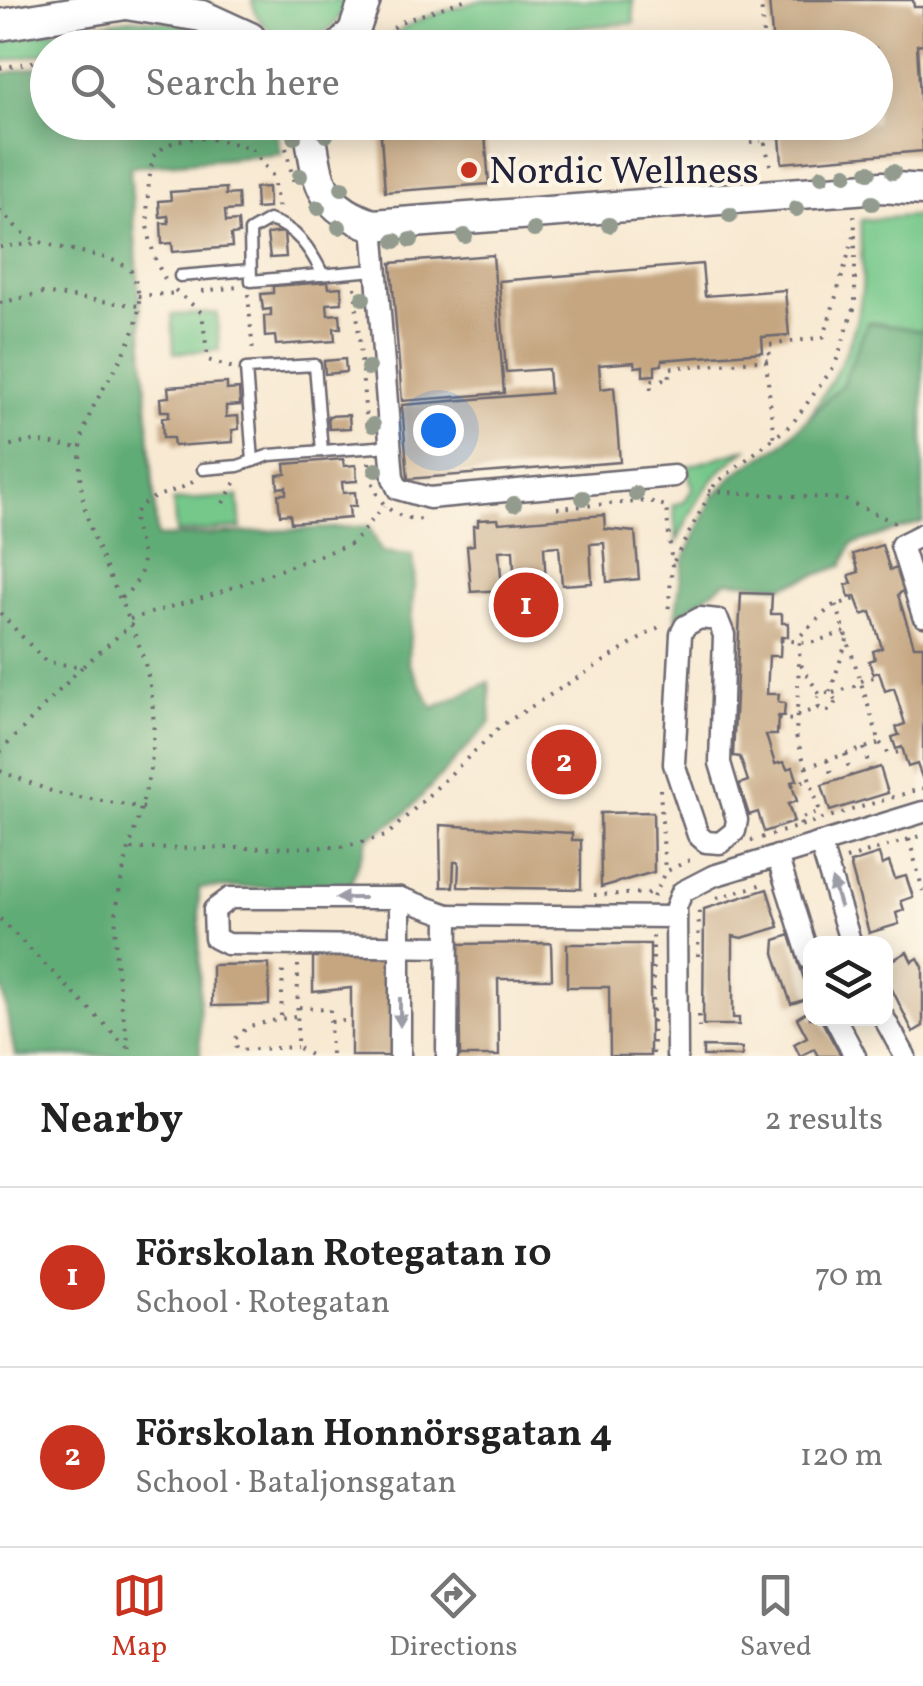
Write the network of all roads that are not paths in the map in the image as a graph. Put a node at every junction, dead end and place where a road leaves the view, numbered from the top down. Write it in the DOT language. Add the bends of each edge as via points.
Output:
graph roads {
  1 [pos="234,0"];
  2 [pos="391,0"];
  3 [pos="141,3"];
  4 [pos="365,22"];
  5 [pos="0,25"];
  6 [pos="229,30"];
  7 [pos="249,30"];
  8 [pos="312,140"];
  9 [pos="923,190"];
  10 [pos="373,225"];
  11 [pos="250,270"];
  12 [pos="375,270"];
  13 [pos="322,274"];
  14 [pos="180,276"];
  15 [pos="390,446"];
  16 [pos="322,451"];
  17 [pos="253,460"];
  18 [pos="203,470"];
  19 [pos="674,476"];
  20 [pos="923,534"];
  21 [pos="923,616"];
  22 [pos="923,812"];
  23 [pos="820,843"];
  24 [pos="722,846"];
  25 [pos="778,856"];
  26 [pos="730,871"];
  27 [pos="400,898"];
  28 [pos="448,914"];
  29 [pos="676,917"];
  30 [pos="849,936"];
  31 [pos="803,937"];
  32 [pos="400,946"];
  33 [pos="448,947"];
  34 [pos="839,1026"];
  35 [pos="888,1026"];
  36 [pos="400,1056"];
  37 [pos="448,1056"];
  38 [pos="677,1056"];
  39 [pos="856,1056"];
  40 [pos="905,1056"];
  1 -- 7 [label="street"];
  2 -- 4 [label="street"];
  3 -- 5 [label="street"];
  3 -- 6 [label="street" via="202,16"];
  8 -- 10 [label="street" via="328,197"];
  9 -- 10 [label="street" via="882,187"];
  10 -- 12 [label="street"];
  11 -- 13 [label="lane" via="251,280"];
  11 -- 13 [label="lane" via="250,230 269,220 282,223"];
  11 -- 14 [label="lane"];
  12 -- 13 [label="lane"];
  12 -- 15 [label="street"];
  15 -- 16 [label="lane"];
  15 -- 19 [label="street" via="398,489 428,498"];
  16 -- 17 [label="lane"];
  16 -- 17 [label="lane" via="315,365 250,369"];
  17 -- 18 [label="lane"];
  20 -- 21 [label="street" via="901,545"];
  22 -- 23 [label="street"];
  23 -- 25 [label="street"];
  30 -- 23 [label="street, one-way"];
  24 -- 24 [label="street" via="737,820 720,763 723,626 710,618 693,620 681,634 674,764 698,836"];
  24 -- 26 [label="street"];
  25 -- 26 [label="street"];
  25 -- 31 [label="street"];
  26 -- 29 [label="street" via="690,886 678,899"];
  27 -- 28 [label="street"];
  27 -- 32 [label="street"];
  27 -- 32 [label="street, one-way" via="230,898 217,904 214,933 220,943"];
  28 -- 29 [label="street"];
  28 -- 33 [label="street"];
  29 -- 38 [label="street"];
  32 -- 33 [label="street"];
  32 -- 36 [label="street, one-way"];
  33 -- 37 [label="street"];
  34 -- 39 [label="street"];
  35 -- 40 [label="street"];
}
